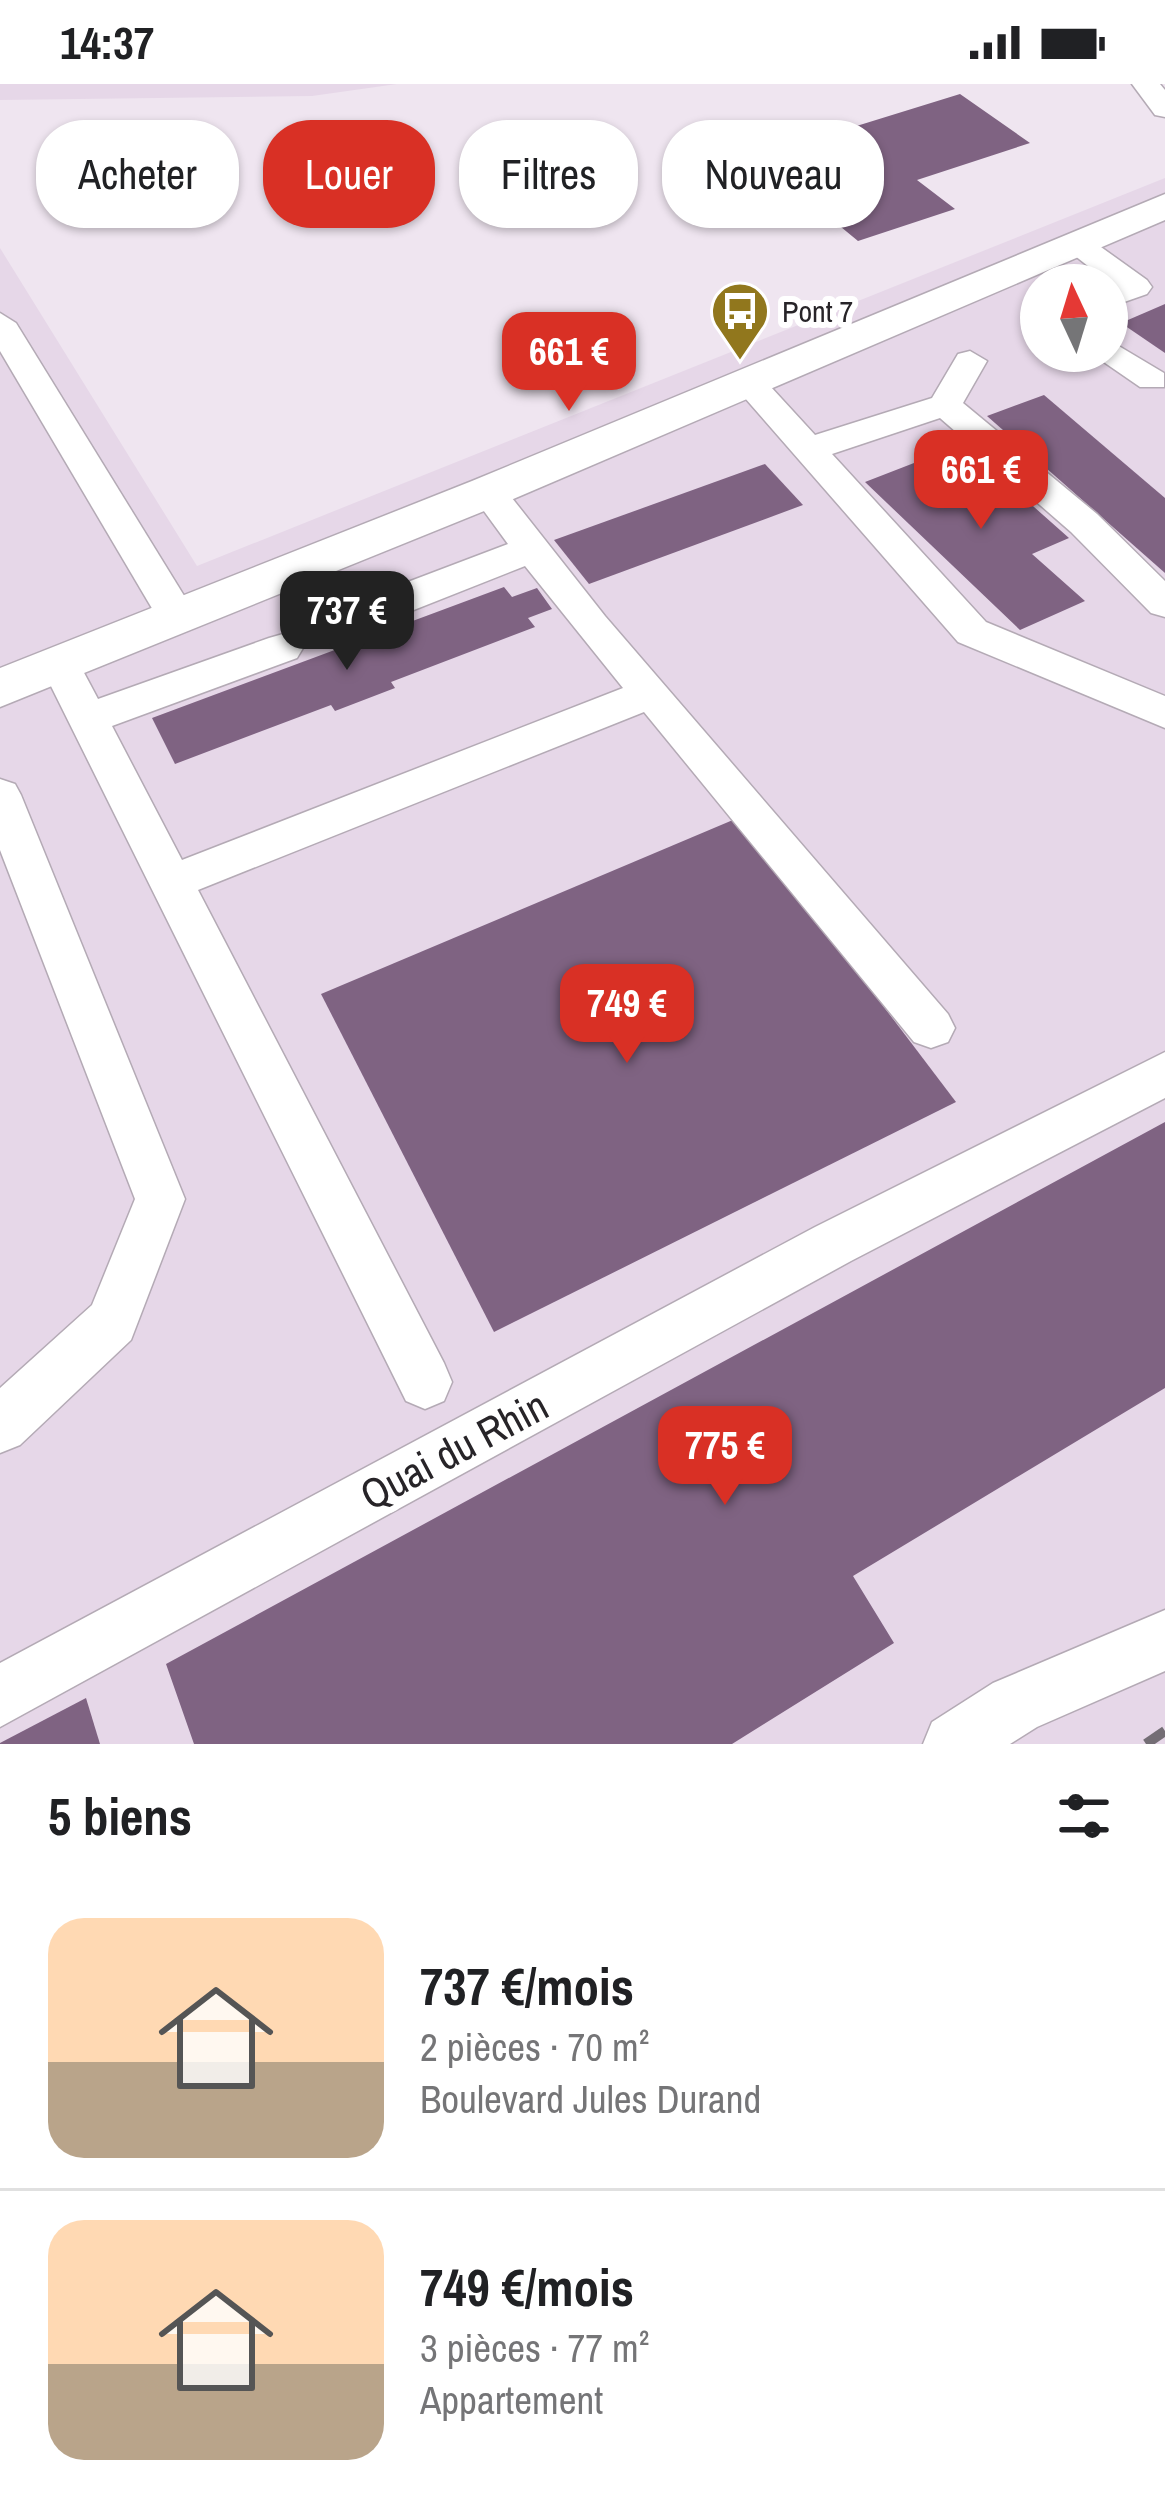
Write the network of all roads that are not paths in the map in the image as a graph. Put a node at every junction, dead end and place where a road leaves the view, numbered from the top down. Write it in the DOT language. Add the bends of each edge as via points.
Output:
graph roads {
  1 [pos="1146,84"];
  2 [pos="1165,109"];
  3 [pos="1165,206"];
  4 [pos="1076,244"];
  5 [pos="1104,264"];
  6 [pos="0,322"];
  7 [pos="970,361"];
  8 [pos="1128,364"];
  9 [pos="1152,380"];
  10 [pos="748,382"];
  11 [pos="945,405"];
  12 [pos="806,450"];
  13 [pos="488,492"];
  14 [pos="532,548"];
  15 [pos="1165,604"];
  16 [pos="377,609"];
  17 [pos="177,617"];
  18 [pos="284,648"];
  19 [pos="60,664"];
  20 [pos="0,688"];
  21 [pos="651,693"];
  22 [pos="1160,703"];
  23 [pos="88,719"];
  24 [pos="0,795"];
  25 [pos="172,883"];
  26 [pos="931,1028"];
  27 [pos="1165,1073"];
  28 [pos="425,1382"];
  29 [pos="0,1425"];
  30 [pos="1165,1640"];
  31 [pos="0,1696"];
  32 [pos="954,1744"];
  1 -- 2 [label="lane"];
  3 -- 4 [label="main road"];
  4 -- 5 [label="lane"];
  4 -- 10 [label="main road"];
  6 -- 17 [label="lane"];
  7 -- 11 [label="lane"];
  8 -- 9 [label="lane"];
  10 -- 12 [label="lane"];
  10 -- 13 [label="main road"];
  11 -- 12 [label="lane"];
  11 -- 15 [label="lane"];
  12 -- 22 [label="lane" via="973,632"];
  13 -- 14 [label="lane"];
  13 -- 17 [label="main road"];
  14 -- 16 [label="lane"];
  14 -- 21 [label="lane"];
  17 -- 19 [label="main road"];
  18 -- 23 [label="lane"];
  19 -- 20 [label="main road"];
  19 -- 23 [label="lane"];
  21 -- 25 [label="lane"];
  21 -- 26 [label="lane"];
  23 -- 25 [label="lane"];
  24 -- 29 [label="lane" via="160,1199 112,1322"];
  25 -- 28 [label="lane"];
  27 -- 31 [label="lane, Quai du Rhin"];
  30 -- 32 [label="lane" via="1015,1705"];
}
